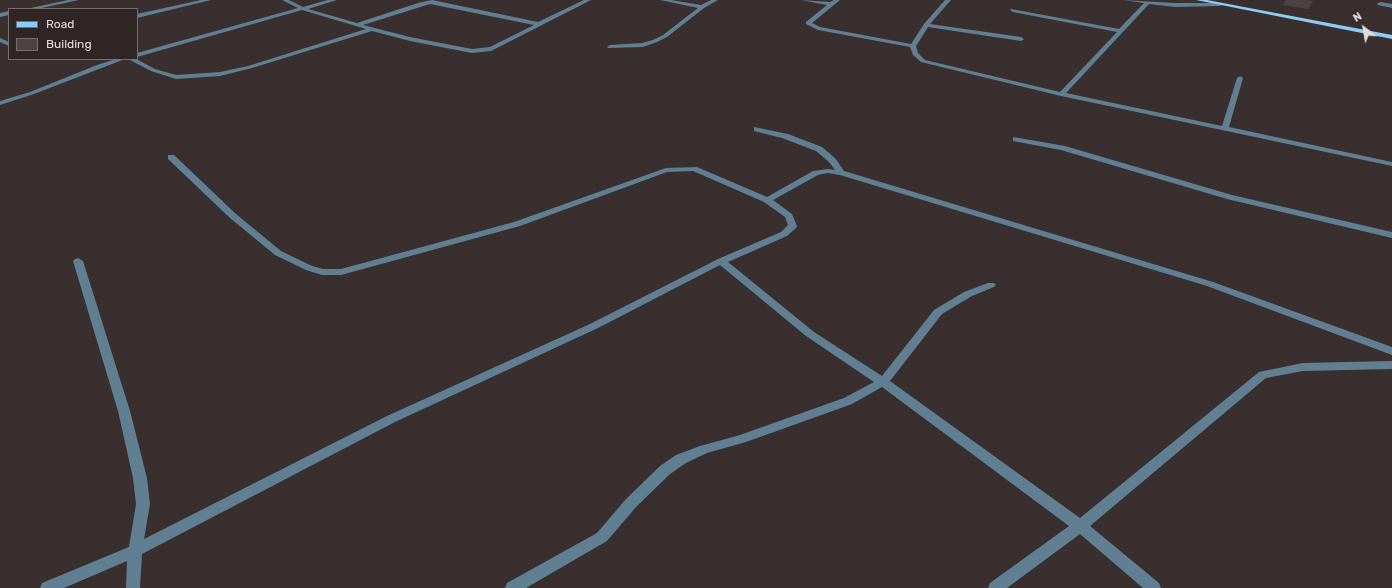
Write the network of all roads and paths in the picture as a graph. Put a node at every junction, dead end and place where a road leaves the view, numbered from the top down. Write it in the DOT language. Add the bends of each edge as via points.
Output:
graph roads {
  1 [pos="76,0"];
  2 [pos="208,0"];
  3 [pos="285,0"];
  4 [pos="334,0"];
  5 [pos="440,0"];
  6 [pos="588,0"];
  7 [pos="663,0"];
  8 [pos="715,0"];
  9 [pos="804,0"];
  10 [pos="837,0"];
  11 [pos="948,0"];
  12 [pos="1126,0"];
  13 [pos="1140,0"];
  14 [pos="1199,0"];
  15 [pos="430,2"];
  16 [pos="1146,3"];
  17 [pos="1155,3"];
  18 [pos="831,4"];
  19 [pos="1220,4"];
  20 [pos="1380,4"];
  21 [pos="1392,6"];
  22 [pos="702,7"];
  23 [pos="34,8"];
  24 [pos="303,9"];
  25 [pos="1013,10"];
  26 [pos="138,16"];
  27 [pos="539,24"];
  28 [pos="357,25"];
  29 [pos="926,25"];
  30 [pos="372,29"];
  31 [pos="1120,31"];
  32 [pos="1392,37"];
  33 [pos="1021,39"];
  34 [pos="913,46"];
  35 [pos="610,47"];
  36 [pos="138,54"];
  37 [pos="119,60"];
  38 [pos="133,60"];
  39 [pos="1240,78"];
  40 [pos="1061,94"];
  41 [pos="1,103"];
  42 [pos="757,129"];
  43 [pos="1225,129"];
  44 [pos="1016,139"];
  45 [pos="171,157"];
  46 [pos="1392,164"];
  47 [pos="841,173"];
  48 [pos="767,200"];
  49 [pos="1392,235"];
  50 [pos="78,261"];
  51 [pos="721,261"];
  52 [pos="991,285"];
  53 [pos="1392,351"];
  54 [pos="1392,365"];
  55 [pos="883,382"];
  56 [pos="1080,526"];
  57 [pos="135,551"];
  58 [pos="47,588"];
  59 [pos="133,588"];
  60 [pos="512,588"];
  61 [pos="995,588"];
  62 [pos="1154,588"];
  1 -- 23 [label="street"];
  2 -- 26 [label="street"];
  3 -- 24 [label="street"];
  4 -- 24 [label="street"];
  5 -- 15 [label="street"];
  6 -- 27 [label="street"];
  7 -- 22 [label="street"];
  8 -- 22 [label="street"];
  9 -- 18 [label="street"];
  10 -- 18 [label="street"];
  11 -- 29 [label="street"];
  12 -- 16 [label="street"];
  13 -- 17 [label="street"];
  14 -- 19 [label="main road"];
  15 -- 27 [label="street"];
  15 -- 28 [label="street"];
  16 -- 17 [label="street"];
  16 -- 31 [label="street"];
  17 -- 19 [label="street"];
  18 -- 34 [label="street" via="808,23 818,28"];
  19 -- 32 [label="main road"];
  20 -- 21 [label="street"];
  22 -- 35 [label="street" via="655,41 643,45"];
  24 -- 28 [label="street"];
  24 -- 36 [label="street"];
  25 -- 31 [label="street"];
  27 -- 30 [label="street" via="491,49 472,51"];
  28 -- 30 [label="street"];
  29 -- 33 [label="street"];
  29 -- 34 [label="street"];
  30 -- 38 [label="street" via="220,74 176,77"];
  31 -- 40 [label="street"];
  34 -- 40 [label="street" via="915,54 924,61"];
  37 -- 41 [label="street"];
  39 -- 43 [label="street"];
  40 -- 43 [label="street"];
  42 -- 47 [label="street" via="819,149 832,160"];
  43 -- 46 [label="street"];
  44 -- 49 [label="street" via="1062,148 1230,196"];
  45 -- 48 [label="street" via="233,216 278,253 322,272 341,272 517,224 666,170 694,169"];
  47 -- 48 [label="street" via="828,171 816,174"];
  47 -- 53 [label="street" via="1210,284"];
  48 -- 51 [label="street" via="789,216 793,226 784,234"];
  50 -- 57 [label="street" via="124,411 140,478 144,504"];
  51 -- 55 [label="street" via="810,334"];
  51 -- 57 [label="street" via="594,326 391,419"];
  52 -- 55 [label="street" via="968,294 938,312"];
  54 -- 56 [label="street" via="1303,368 1263,375"];
  55 -- 56 [label="street"];
  55 -- 60 [label="street" via="848,402 742,439 704,449 681,459 665,470 631,503 602,536"];
  56 -- 61 [label="street"];
  56 -- 62 [label="street"];
  57 -- 58 [label="street"];
  57 -- 59 [label="street"];
}
